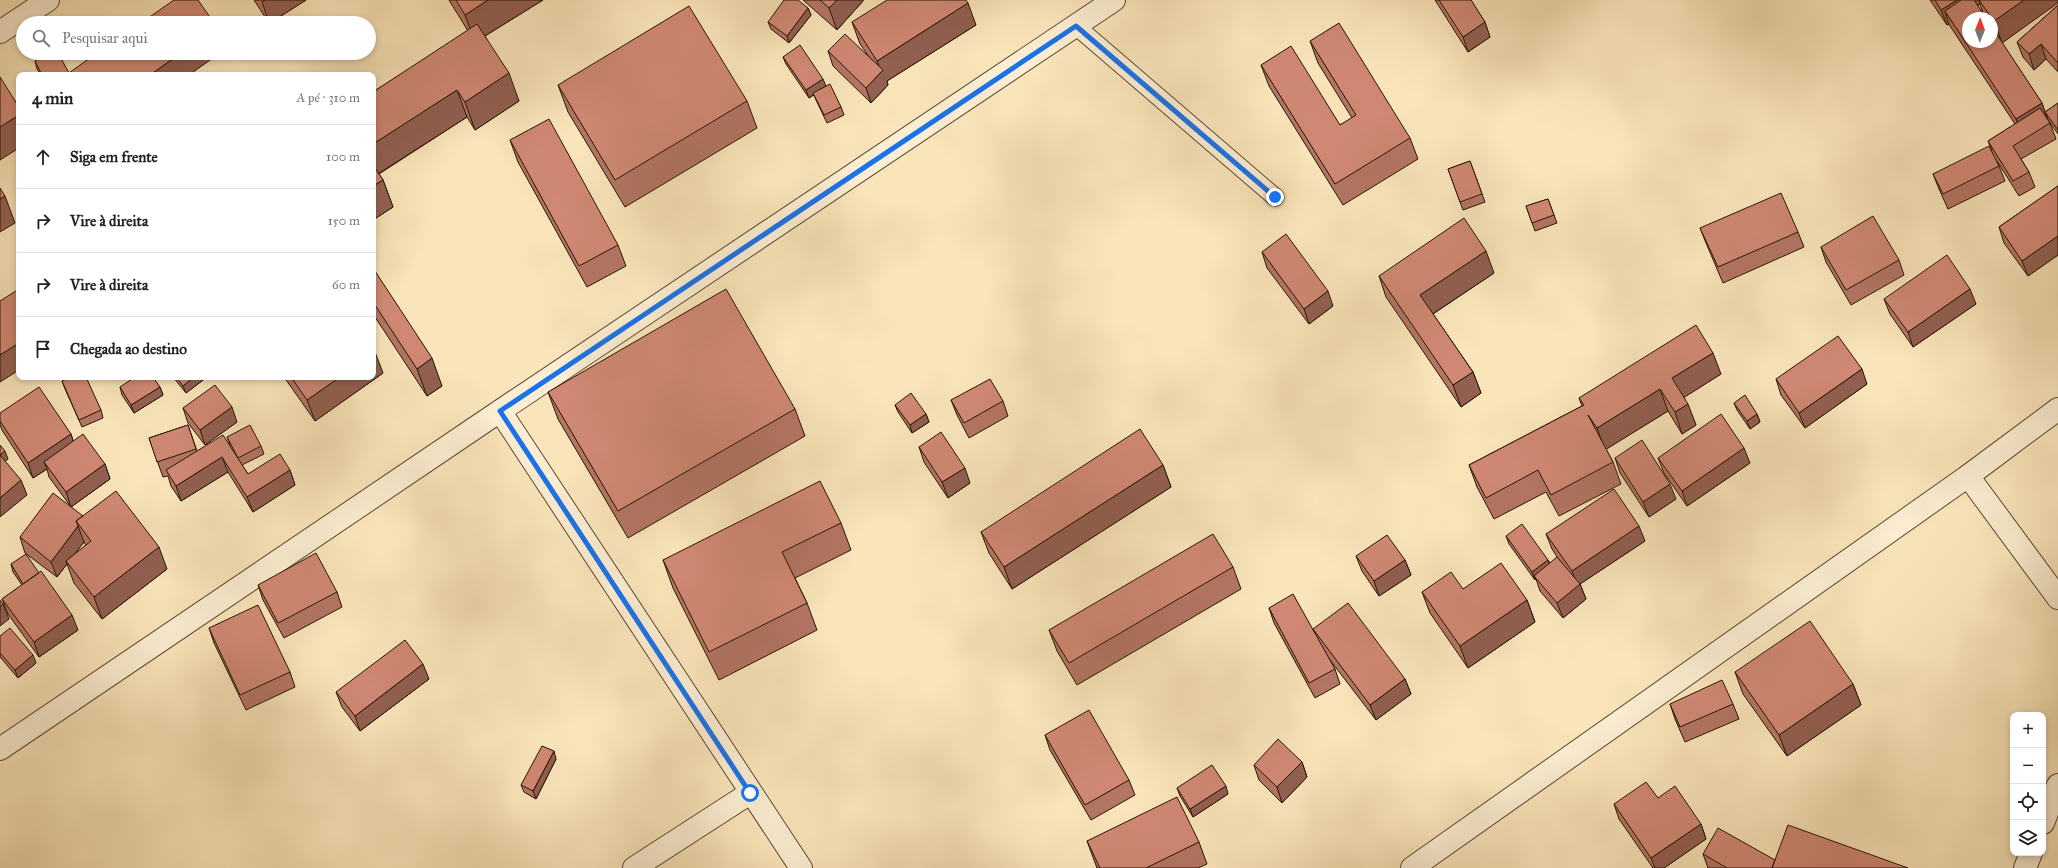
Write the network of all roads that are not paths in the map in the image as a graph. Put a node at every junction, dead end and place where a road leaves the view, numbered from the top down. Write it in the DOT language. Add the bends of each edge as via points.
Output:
graph roads {
  1 [pos="48,0"];
  2 [pos="1114,0"];
  3 [pos="24,16"];
  4 [pos="16,21"];
  5 [pos="1076,26"];
  6 [pos="0,32"];
  7 [pos="1275,197"];
  8 [pos="2058,409"];
  9 [pos="500,411"];
  10 [pos="1968,476"];
  11 [pos="2058,598"];
  12 [pos="0,748"];
  13 [pos="2058,785"];
  14 [pos="750,793"];
  15 [pos="2044,820"];
  16 [pos="2030,856"];
  17 [pos="634,868"];
  18 [pos="801,868"];
  19 [pos="1412,868"];
  20 [pos="2025,868"];
  1 -- 3 [label="street"];
  2 -- 5 [label="street"];
  4 -- 6 [label="street"];
  5 -- 7 [label="lane"];
  5 -- 9 [label="street"];
  8 -- 10 [label="street"];
  9 -- 12 [label="street"];
  9 -- 14 [label="street"];
  10 -- 11 [label="street"];
  10 -- 19 [label="street"];
  13 -- 15 [label="street"];
  14 -- 17 [label="street"];
  14 -- 18 [label="street"];
  16 -- 20 [label="street"];
}
